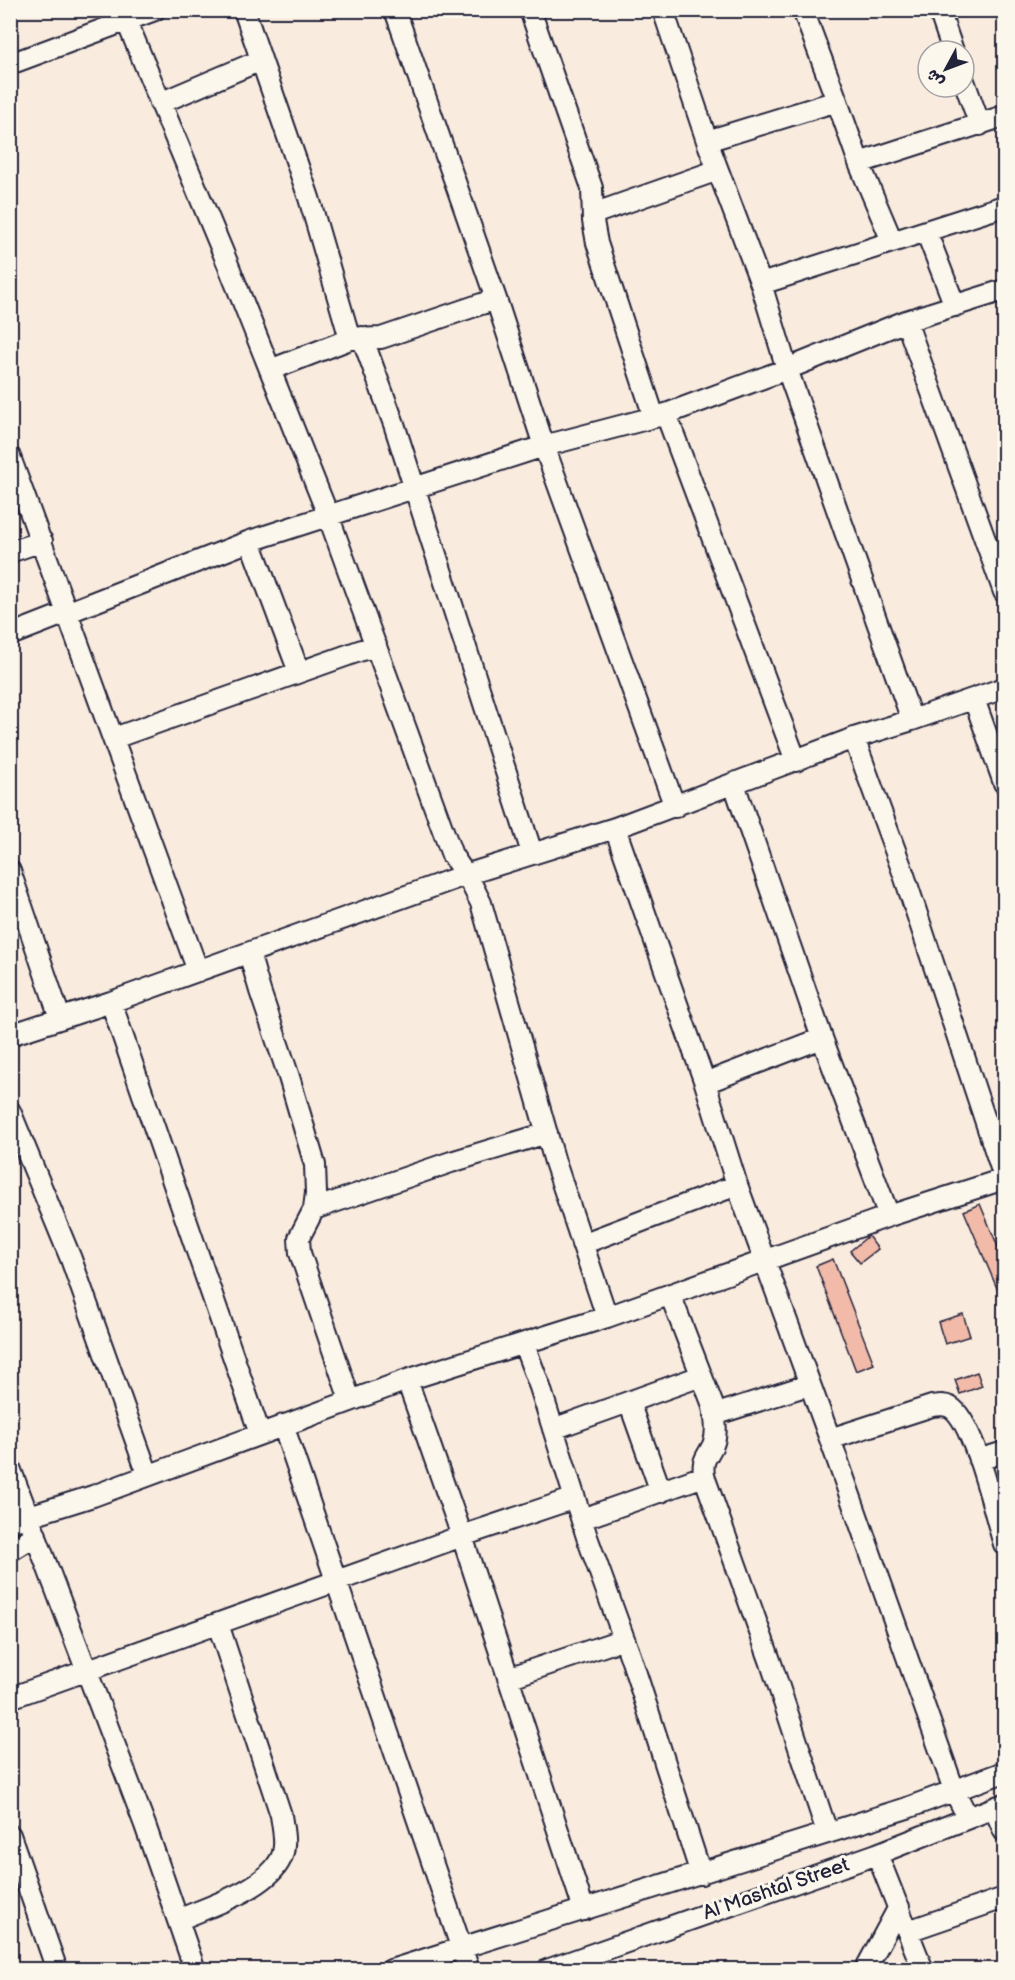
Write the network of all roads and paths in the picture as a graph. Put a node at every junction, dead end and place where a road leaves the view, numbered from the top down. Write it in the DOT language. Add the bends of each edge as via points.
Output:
graph roads {
  1 [pos="155,10"];
  2 [pos="244,10"];
  3 [pos="395,10"];
  4 [pos="530,10"];
  5 [pos="663,10"];
  6 [pos="803,10"];
  7 [pos="939,10"];
  8 [pos="123,16"];
  9 [pos="949,39"];
  10 [pos="261,60"];
  11 [pos="10,64"];
  12 [pos="971,99"];
  13 [pos="837,101"];
  14 [pos="160,103"];
  15 [pos="1005,116"];
  16 [pos="980,125"];
  17 [pos="707,141"];
  18 [pos="859,163"];
  19 [pos="718,170"];
  20 [pos="1005,206"];
  21 [pos="593,213"];
  22 [pos="927,231"];
  23 [pos="892,241"];
  24 [pos="761,284"];
  25 [pos="1005,290"];
  26 [pos="496,299"];
  27 [pos="955,306"];
  28 [pos="906,321"];
  29 [pos="356,338"];
  30 [pos="787,369"];
  31 [pos="270,370"];
  32 [pos="660,415"];
  33 [pos="544,446"];
  34 [pos="12,464"];
  35 [pos="413,488"];
  36 [pos="328,515"];
  37 [pos="42,541"];
  38 [pos="250,541"];
  39 [pos="10,552"];
  40 [pos="1005,592"];
  41 [pos="68,614"];
  42 [pos="10,635"];
  43 [pos="376,645"];
  44 [pos="299,672"];
  45 [pos="1005,688"];
  46 [pos="974,699"];
  47 [pos="912,720"];
  48 [pos="114,738"];
  49 [pos="854,738"];
  50 [pos="796,761"];
  51 [pos="1005,783"];
  52 [pos="734,784"];
  53 [pos="675,807"];
  54 [pos="615,828"];
  55 [pos="532,853"];
  56 [pos="10,871"];
  57 [pos="465,875"];
  58 [pos="249,953"];
  59 [pos="198,970"];
  60 [pos="111,1002"];
  61 [pos="60,1018"];
  62 [pos="10,1035"];
  63 [pos="822,1038"];
  64 [pos="705,1083"];
  65 [pos="10,1111"];
  66 [pos="547,1133"];
  67 [pos="1005,1178"];
  68 [pos="737,1185"];
  69 [pos="314,1209"];
  70 [pos="889,1216"];
  71 [pos="582,1244"];
  72 [pos="765,1260"];
  73 [pos="670,1294"];
  74 [pos="607,1317"];
  75 [pos="524,1345"];
  76 [pos="701,1376"];
  77 [pos="407,1380"];
  78 [pos="808,1385"];
  79 [pos="350,1400"];
  80 [pos="629,1402"];
  81 [pos="714,1415"];
  82 [pos="283,1425"];
  83 [pos="553,1429"];
  84 [pos="260,1434"];
  85 [pos="830,1439"];
  86 [pos="1005,1452"];
  87 [pos="979,1460"];
  88 [pos="10,1468"];
  89 [pos="148,1475"];
  90 [pos="704,1476"];
  91 [pos="661,1492"];
  92 [pos="575,1498"];
  93 [pos="20,1519"];
  94 [pos="582,1519"];
  95 [pos="36,1534"];
  96 [pos="462,1536"];
  97 [pos="1005,1544"];
  98 [pos="10,1551"];
  99 [pos="335,1582"];
  100 [pos="218,1624"];
  101 [pos="624,1639"];
  102 [pos="88,1670"];
  103 [pos="508,1678"];
  104 [pos="10,1698"];
  105 [pos="1005,1772"];
  106 [pos="954,1790"];
  107 [pos="999,1806"];
  108 [pos="968,1818"];
  109 [pos="1005,1831"];
  110 [pos="826,1832"];
  111 [pos="10,1835"];
  112 [pos="877,1854"];
  113 [pos="701,1874"];
  114 [pos="1005,1898"];
  115 [pos="898,1907"];
  116 [pos="585,1910"];
  117 [pos="178,1920"];
  118 [pos="908,1931"];
  119 [pos="461,1947"];
  120 [pos="57,1970"];
  121 [pos="195,1970"];
  122 [pos="391,1970"];
  123 [pos="469,1970"];
  124 [pos="547,1970"];
  125 [pos="865,1970"];
  126 [pos="923,1970"];
  1 -- 8 [label="street"];
  2 -- 10 [label="street"];
  3 -- 26 [label="street"];
  4 -- 21 [label="street" via="592,188"];
  5 -- 17 [label="street"];
  6 -- 13 [label="street"];
  7 -- 9 [label="street"];
  8 -- 11 [label="street"];
  8 -- 14 [label="street"];
  10 -- 14 [label="street"];
  10 -- 29 [label="street"];
  12 -- 16 [label="street"];
  13 -- 17 [label="street"];
  13 -- 18 [label="street"];
  14 -- 31 [label="street"];
  15 -- 16 [label="street"];
  16 -- 18 [label="street"];
  17 -- 19 [label="street"];
  18 -- 23 [label="street"];
  19 -- 21 [label="street"];
  19 -- 24 [label="street"];
  20 -- 22 [label="street"];
  21 -- 32 [label="street" via="597,243"];
  22 -- 23 [label="street"];
  22 -- 27 [label="street"];
  23 -- 24 [label="street"];
  24 -- 30 [label="street"];
  25 -- 27 [label="street"];
  26 -- 29 [label="street" via="381,338"];
  26 -- 33 [label="street"];
  27 -- 28 [label="street"];
  28 -- 30 [label="street"];
  28 -- 40 [label="street"];
  29 -- 31 [label="street"];
  29 -- 35 [label="street" via="394,424"];
  30 -- 32 [label="street"];
  30 -- 47 [label="street"];
  31 -- 36 [label="street"];
  32 -- 33 [label="street"];
  32 -- 50 [label="street"];
  33 -- 35 [label="street"];
  33 -- 53 [label="street"];
  34 -- 37 [label="street"];
  35 -- 36 [label="street"];
  35 -- 55 [label="street"];
  36 -- 38 [label="street"];
  36 -- 43 [label="street"];
  37 -- 39 [label="street"];
  37 -- 41 [label="street"];
  38 -- 41 [label="street"];
  38 -- 44 [label="street"];
  41 -- 42 [label="street"];
  41 -- 48 [label="street"];
  43 -- 44 [label="street"];
  43 -- 57 [label="street" via="452,855"];
  44 -- 48 [label="street"];
  45 -- 46 [label="street"];
  46 -- 47 [label="street"];
  46 -- 51 [label="street"];
  47 -- 49 [label="street"];
  48 -- 59 [label="street"];
  49 -- 50 [label="street"];
  49 -- 67 [label="street"];
  50 -- 52 [label="street"];
  52 -- 53 [label="street"];
  52 -- 63 [label="street"];
  53 -- 54 [label="street"];
  54 -- 55 [label="street"];
  54 -- 64 [label="street"];
  55 -- 57 [label="street"];
  56 -- 61 [label="street"];
  57 -- 58 [label="street"];
  57 -- 66 [label="street" via="478,897 493,941"];
  58 -- 59 [label="street"];
  58 -- 69 [label="street" via="315,1165"];
  59 -- 60 [label="street"];
  60 -- 61 [label="street"];
  60 -- 84 [label="street"];
  61 -- 62 [label="street"];
  63 -- 64 [label="street"];
  63 -- 70 [label="street"];
  64 -- 68 [label="street"];
  65 -- 89 [label="street" via="71,1259"];
  66 -- 69 [label="street"];
  66 -- 71 [label="street"];
  67 -- 70 [label="street"];
  68 -- 71 [label="street"];
  68 -- 72 [label="street"];
  69 -- 79 [label="street" via="299,1238 300,1253"];
  70 -- 72 [label="street"];
  71 -- 74 [label="street"];
  72 -- 73 [label="street"];
  72 -- 78 [label="street"];
  73 -- 74 [label="street"];
  73 -- 76 [label="street"];
  74 -- 75 [label="street"];
  75 -- 77 [label="street"];
  75 -- 83 [label="street"];
  76 -- 80 [label="street"];
  76 -- 81 [label="street"];
  77 -- 79 [label="street"];
  77 -- 96 [label="street"];
  78 -- 81 [label="street"];
  78 -- 85 [label="street"];
  79 -- 82 [label="street"];
  80 -- 83 [label="street"];
  80 -- 91 [label="street"];
  81 -- 90 [label="street" via="715,1438 704,1458"];
  82 -- 84 [label="street"];
  82 -- 99 [label="street"];
  83 -- 92 [label="street"];
  84 -- 89 [label="street"];
  85 -- 87 [label="street" via="944,1404 964,1422"];
  85 -- 106 [label="street"];
  86 -- 87 [label="street"];
  87 -- 97 [label="street"];
  88 -- 93 [label="street"];
  89 -- 93 [label="street"];
  90 -- 91 [label="street"];
  90 -- 110 [label="street"];
  91 -- 94 [label="street"];
  92 -- 94 [label="street"];
  92 -- 96 [label="street"];
  93 -- 95 [label="street"];
  94 -- 101 [label="street"];
  95 -- 98 [label="street"];
  95 -- 102 [label="street"];
  96 -- 99 [label="street"];
  96 -- 103 [label="street"];
  99 -- 100 [label="street"];
  99 -- 119 [label="street"];
  100 -- 102 [label="street"];
  100 -- 117 [label="street" via="281,1815 285,1842 280,1861 267,1875 249,1888"];
  101 -- 103 [label="street"];
  101 -- 113 [label="street"];
  102 -- 104 [label="street"];
  102 -- 117 [label="street"];
  103 -- 116 [label="street"];
  105 -- 106 [label="street"];
  106 -- 108 [label="street"];
  106 -- 110 [label="street"];
  107 -- 108 [label="street, Al Mashtal Street"];
  107 -- 109 [label="street"];
  108 -- 112 [label="street, Al Mashtal Street"];
  110 -- 113 [label="street"];
  111 -- 120 [label="street"];
  112 -- 115 [label="street"];
  112 -- 124 [label="street, Al Mashtal Street"];
  113 -- 116 [label="street"];
  114 -- 118 [label="street"];
  115 -- 118 [label="street"];
  115 -- 125 [label="street"];
  116 -- 119 [label="street"];
  117 -- 121 [label="street"];
  118 -- 126 [label="street"];
  119 -- 122 [label="street"];
  119 -- 123 [label="street"];
}
